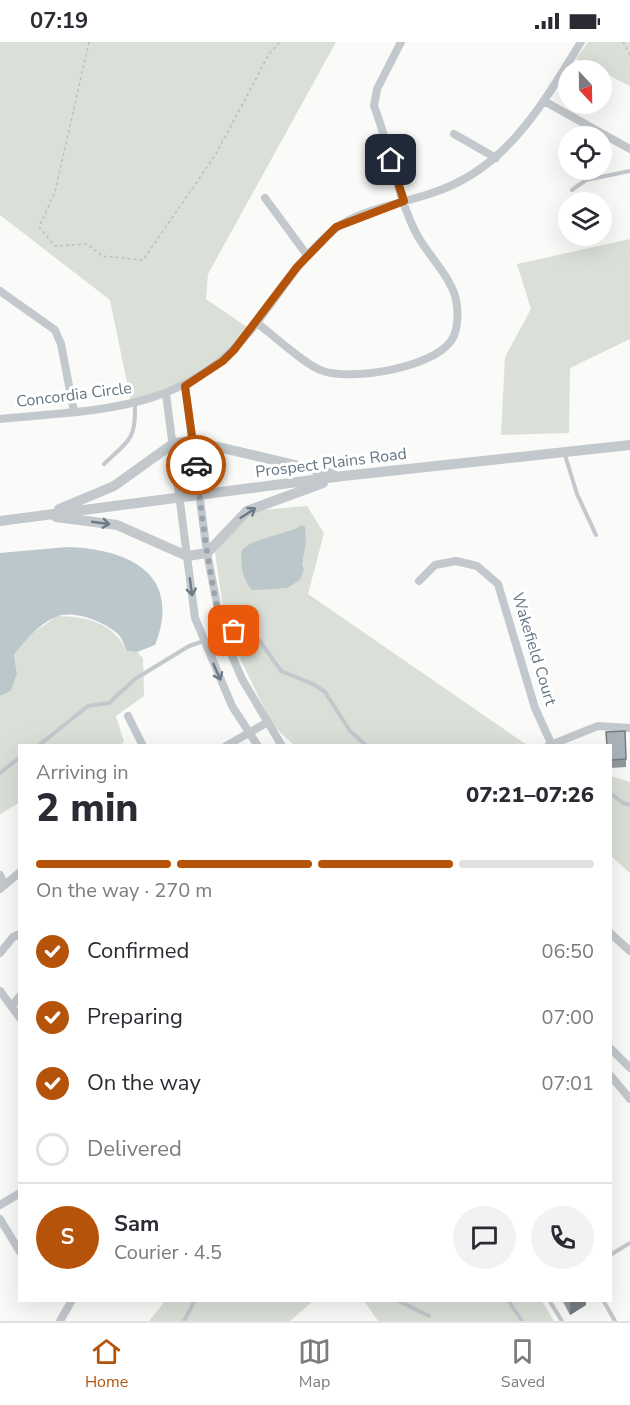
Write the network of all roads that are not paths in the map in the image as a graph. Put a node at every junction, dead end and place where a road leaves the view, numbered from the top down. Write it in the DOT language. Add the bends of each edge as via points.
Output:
graph roads {
  1 [pos="401,42"];
  2 [pos="577,43"];
  3 [pos="544,101"];
  4 [pos="589,126"];
  5 [pos="454,134"];
  6 [pos="612,139"];
  7 [pos="630,149"];
  8 [pos="496,158"];
  9 [pos="630,171"];
  10 [pos="612,175"];
  11 [pos="586,180"];
  12 [pos="572,190"];
  13 [pos="265,198"];
  14 [pos="404,201"];
  15 [pos="308,255"];
  16 [pos="0,291"];
  17 [pos="257,323"];
  18 [pos="185,386"];
  19 [pos="166,394"];
  20 [pos="135,404"];
  21 [pos="74,412"];
  22 [pos="0,419"];
  23 [pos="193,441"];
  24 [pos="174,443"];
  25 [pos="630,445"];
  26 [pos="564,452"];
  27 [pos="104,464"];
  28 [pos="343,476"];
  29 [pos="199,495"];
  30 [pos="179,497"];
  31 [pos="43,515"];
  32 [pos="0,521"];
  33 [pos="596,535"];
  34 [pos="207,553"];
  35 [pos="187,556"];
  36 [pos="419,581"];
  37 [pos="223,635"];
  38 [pos="204,642"];
  39 [pos="128,716"];
  40 [pos="267,723"];
  41 [pos="630,729"];
  42 [pos="248,733"];
  43 [pos="40,744"];
  44 [pos="142,744"];
  45 [pos="229,744"];
  46 [pos="256,744"];
  47 [pos="281,744"];
  48 [pos="365,744"];
  49 [pos="550,744"];
  50 [pos="18,759"];
  51 [pos="0,773"];
  52 [pos="612,795"];
  53 [pos="630,805"];
  54 [pos="18,874"];
  55 [pos="0,875"];
  56 [pos="2,887"];
  57 [pos="18,935"];
  58 [pos="612,935"];
  59 [pos="630,951"];
  60 [pos="0,953"];
  61 [pos="0,991"];
  62 [pos="18,998"];
  63 [pos="12,1006"];
  64 [pos="18,1015"];
  65 [pos="612,1050"];
  66 [pos="630,1068"];
  67 [pos="612,1076"];
  68 [pos="630,1099"];
  69 [pos="18,1193"];
  70 [pos="0,1205"];
  71 [pos="0,1219"];
  72 [pos="4,1231"];
  73 [pos="630,1243"];
  74 [pos="18,1249"];
  75 [pos="612,1254"];
  76 [pos="71,1302"];
  77 [pos="194,1302"];
  78 [pos="401,1302"];
  79 [pos="509,1302"];
  80 [pos="550,1302"];
  81 [pos="604,1302"];
  82 [pos="429,1316"];
  83 [pos="60,1321"];
  84 [pos="184,1321"];
  85 [pos="522,1321"];
  86 [pos="562,1321"];
  87 [pos="615,1321"];
  1 -- 14 [label="street" via="377,89 374,106"];
  2 -- 3 [label="street, Concordia Circle"];
  3 -- 4 [label="street"];
  3 -- 8 [label="street, Concordia Circle"];
  5 -- 8 [label="street"];
  6 -- 7 [label="street"];
  8 -- 14 [label="street, Concordia Circle" via="456,184"];
  9 -- 10 [label="lane"];
  11 -- 12 [label="lane"];
  13 -- 15 [label="street"];
  14 -- 15 [label="street, Concordia Circle" via="336,227"];
  14 -- 17 [label="street" via="415,232 452,286 458,323 451,341 431,357 407,366 340,375 320,370"];
  15 -- 17 [label="street, Concordia Circle"];
  16 -- 21 [label="street" via="55,330"];
  17 -- 18 [label="street, Concordia Circle" via="223,361"];
  18 -- 19 [label="street, Concordia Circle"];
  18 -- 23 [label="street"];
  19 -- 20 [label="street, Concordia Circle"];
  19 -- 24 [label="street"];
  20 -- 21 [label="street, Concordia Circle"];
  20 -- 27 [label="lane" via="136,428"];
  21 -- 22 [label="street, Concordia Circle"];
  23 -- 24 [label="street"];
  23 -- 28 [label="street"];
  23 -- 29 [label="street"];
  24 -- 30 [label="street"];
  24 -- 31 [label="street" via="114,486"];
  25 -- 26 [label="street, Prospect Plains Road"];
  26 -- 28 [label="street, Prospect Plains Road"];
  26 -- 33 [label="lane"];
  28 -- 29 [label="street, Prospect Plains Road"];
  34 -- 28 [label="street, one-way" via="247,511"];
  29 -- 30 [label="street, Prospect Plains Road"];
  29 -- 34 [label="street"];
  30 -- 31 [label="street, Prospect Plains Road"];
  30 -- 35 [label="street"];
  31 -- 32 [label="street, Prospect Plains Road"];
  31 -- 35 [label="street, one-way" via="117,525"];
  34 -- 35 [label="street"];
  34 -- 37 [label="street"];
  35 -- 38 [label="street, one-way" via="195,618"];
  36 -- 49 [label="street, Wakefield Court" via="435,565 456,561 477,566 498,584 535,708"];
  37 -- 38 [label="lane"];
  37 -- 40 [label="street"];
  37 -- 48 [label="lane" via="234,631 251,633 282,671 325,692 344,724"];
  38 -- 42 [label="street, one-way"];
  38 -- 43 [label="lane" via="189,646 135,679 109,704 88,706"];
  39 -- 44 [label="street"];
  40 -- 42 [label="street"];
  40 -- 47 [label="street"];
  41 -- 49 [label="street" via="598,726"];
  42 -- 45 [label="street"];
  42 -- 46 [label="street"];
  50 -- 51 [label="lane"];
  52 -- 53 [label="lane"];
  54 -- 56 [label="street"];
  55 -- 56 [label="street"];
  57 -- 60 [label="street"];
  58 -- 59 [label="street"];
  61 -- 63 [label="street"];
  62 -- 63 [label="street"];
  63 -- 64 [label="street"];
  65 -- 66 [label="street"];
  67 -- 68 [label="street"];
  69 -- 70 [label="street"];
  71 -- 72 [label="street"];
  72 -- 74 [label="street"];
  73 -- 75 [label="lane"];
  76 -- 83 [label="street"];
  77 -- 84 [label="lane"];
  78 -- 82 [label="lane"];
  79 -- 85 [label="lane"];
  80 -- 86 [label="lane"];
  81 -- 87 [label="lane"];
}
